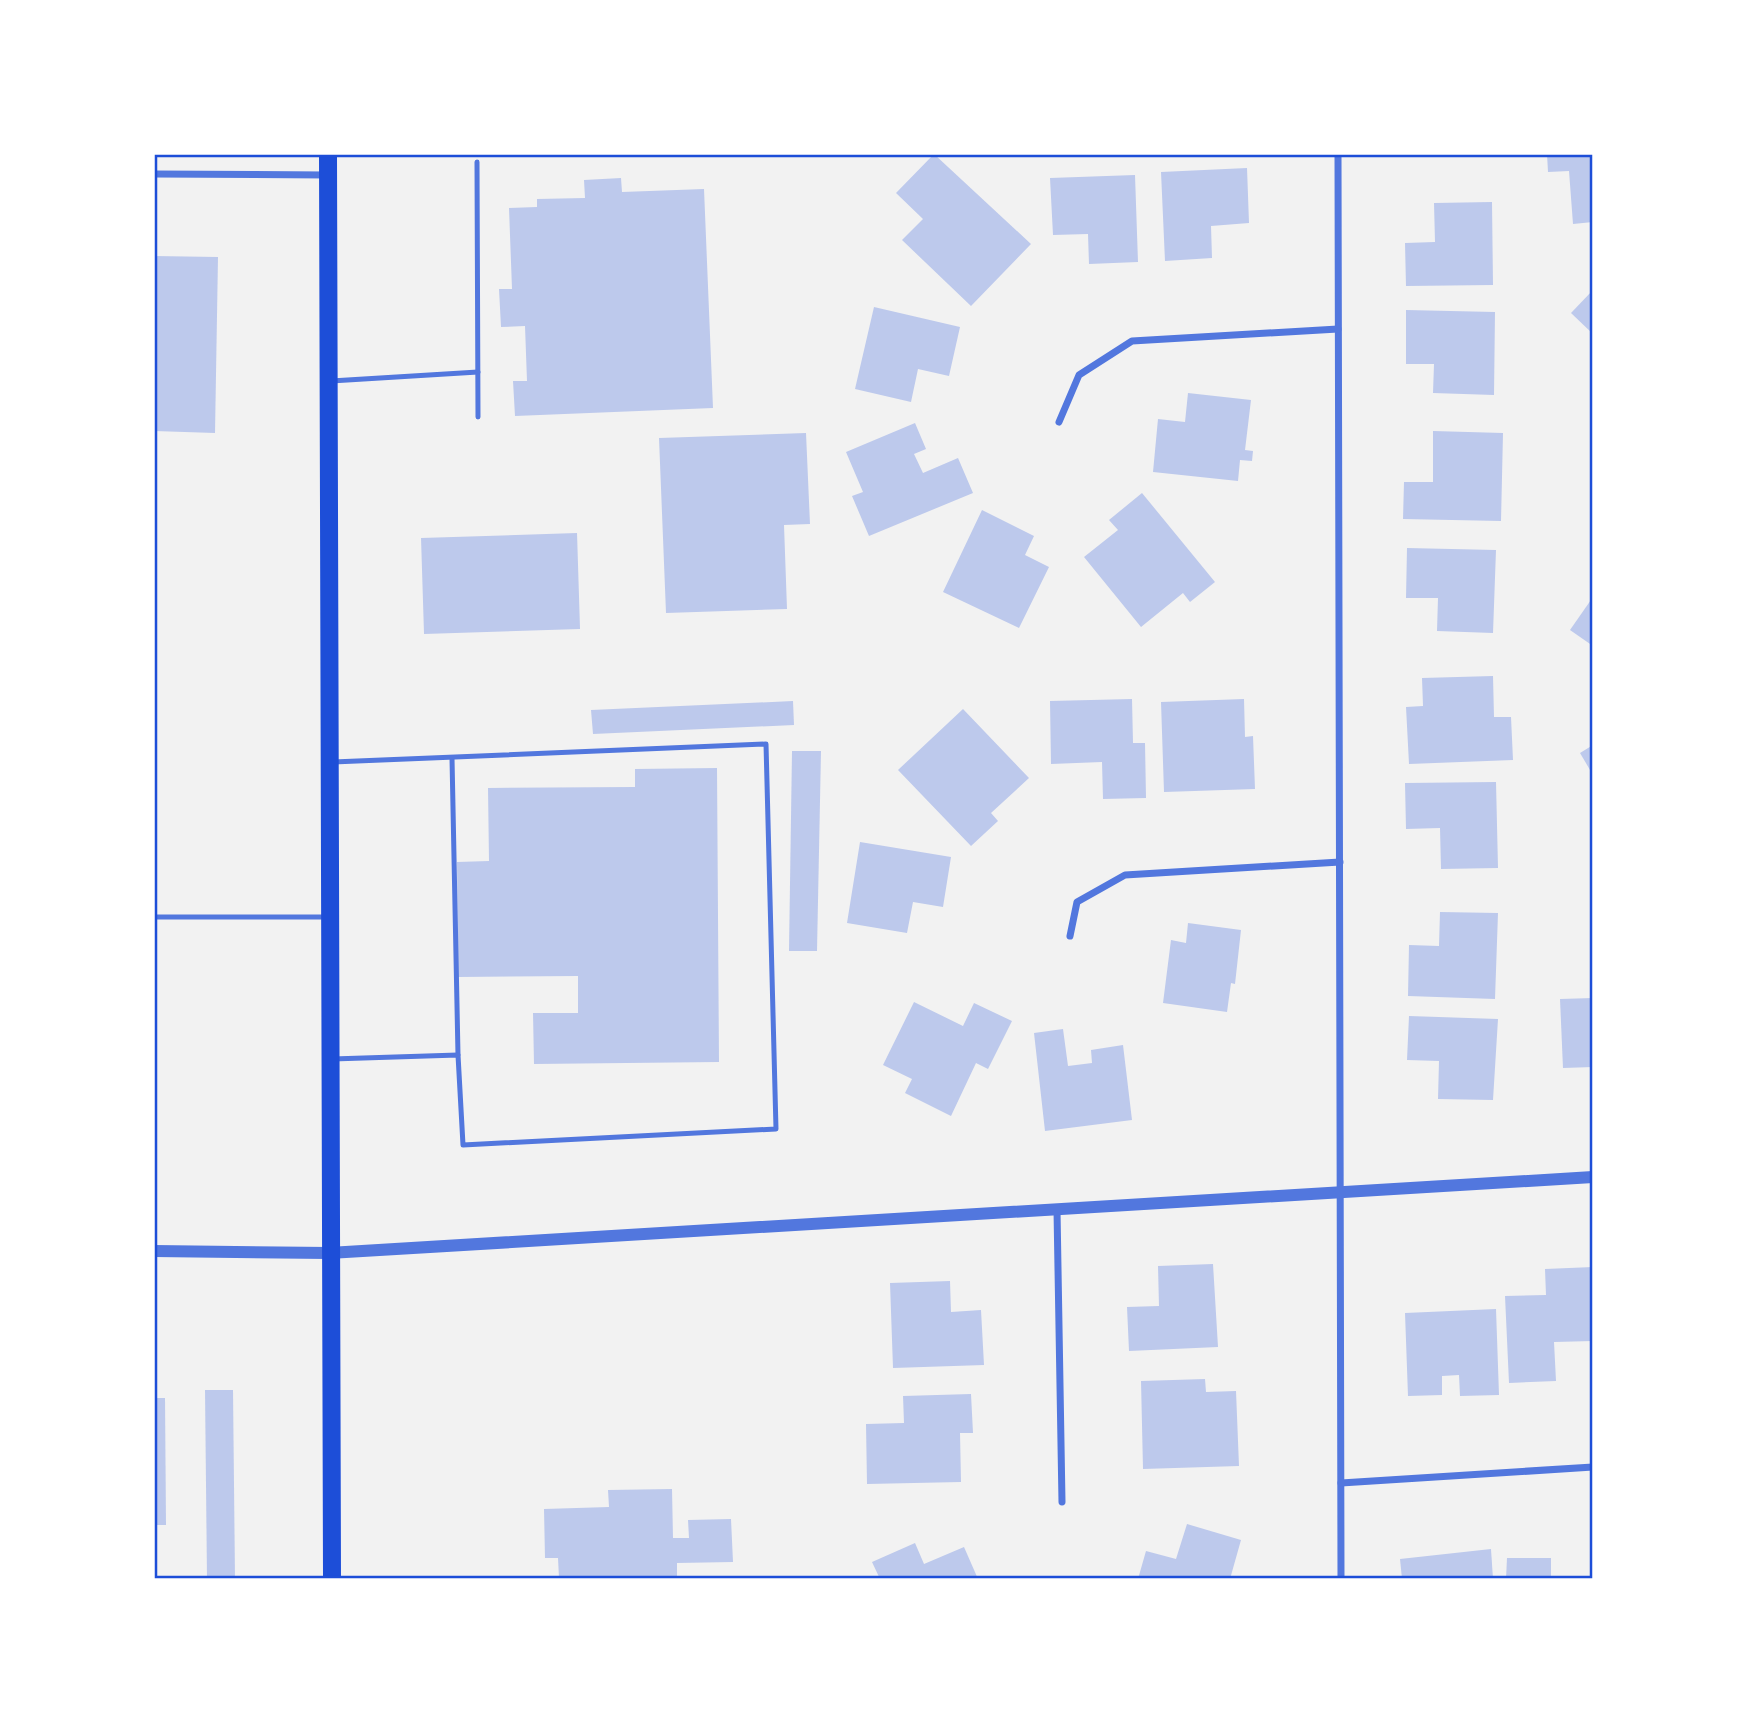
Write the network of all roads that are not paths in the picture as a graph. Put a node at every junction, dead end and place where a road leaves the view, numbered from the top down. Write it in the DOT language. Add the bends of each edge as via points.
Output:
graph roads {
  1 [pos="328,154"];
  2 [pos="1338,154"];
  3 [pos="477,162"];
  4 [pos="154,174"];
  5 [pos="328,175"];
  6 [pos="1338,328"];
  7 [pos="478,372"];
  8 [pos="328,381"];
  9 [pos="478,417"];
  10 [pos="1059,422"];
  11 [pos="452,758"];
  12 [pos="328,762"];
  13 [pos="1340,862"];
  14 [pos="154,917"];
  15 [pos="329,917"];
  16 [pos="1070,936"];
  17 [pos="458,1055"];
  18 [pos="329,1059"];
  19 [pos="1593,1177"];
  20 [pos="1340,1193"];
  21 [pos="1057,1210"];
  22 [pos="154,1251"];
  23 [pos="330,1253"];
  24 [pos="1593,1467"];
  25 [pos="1341,1483"];
  26 [pos="1062,1502"];
  27 [pos="332,1579"];
  28 [pos="1341,1579"];
  1 -- 5 [label="main road"];
  2 -- 6 [label="street"];
  3 -- 7 [label="lane"];
  4 -- 5 [label="street"];
  5 -- 8 [label="main road"];
  6 -- 10 [label="street" via="1132,341 1079,375"];
  6 -- 13 [label="street"];
  7 -- 8 [label="lane"];
  7 -- 9 [label="lane"];
  8 -- 12 [label="main road"];
  11 -- 12 [label="lane"];
  11 -- 17 [label="lane"];
  11 -- 17 [label="lane" via="766,744 776,1129 463,1145"];
  12 -- 15 [label="main road"];
  13 -- 16 [label="street" via="1125,875 1077,902"];
  13 -- 20 [label="street"];
  14 -- 15 [label="lane"];
  15 -- 18 [label="main road"];
  17 -- 18 [label="lane"];
  18 -- 23 [label="main road"];
  19 -- 20 [label="street"];
  20 -- 21 [label="street"];
  20 -- 25 [label="street"];
  21 -- 23 [label="street"];
  21 -- 26 [label="street"];
  22 -- 23 [label="street"];
  23 -- 27 [label="main road"];
  24 -- 25 [label="street"];
  25 -- 28 [label="street"];
}
